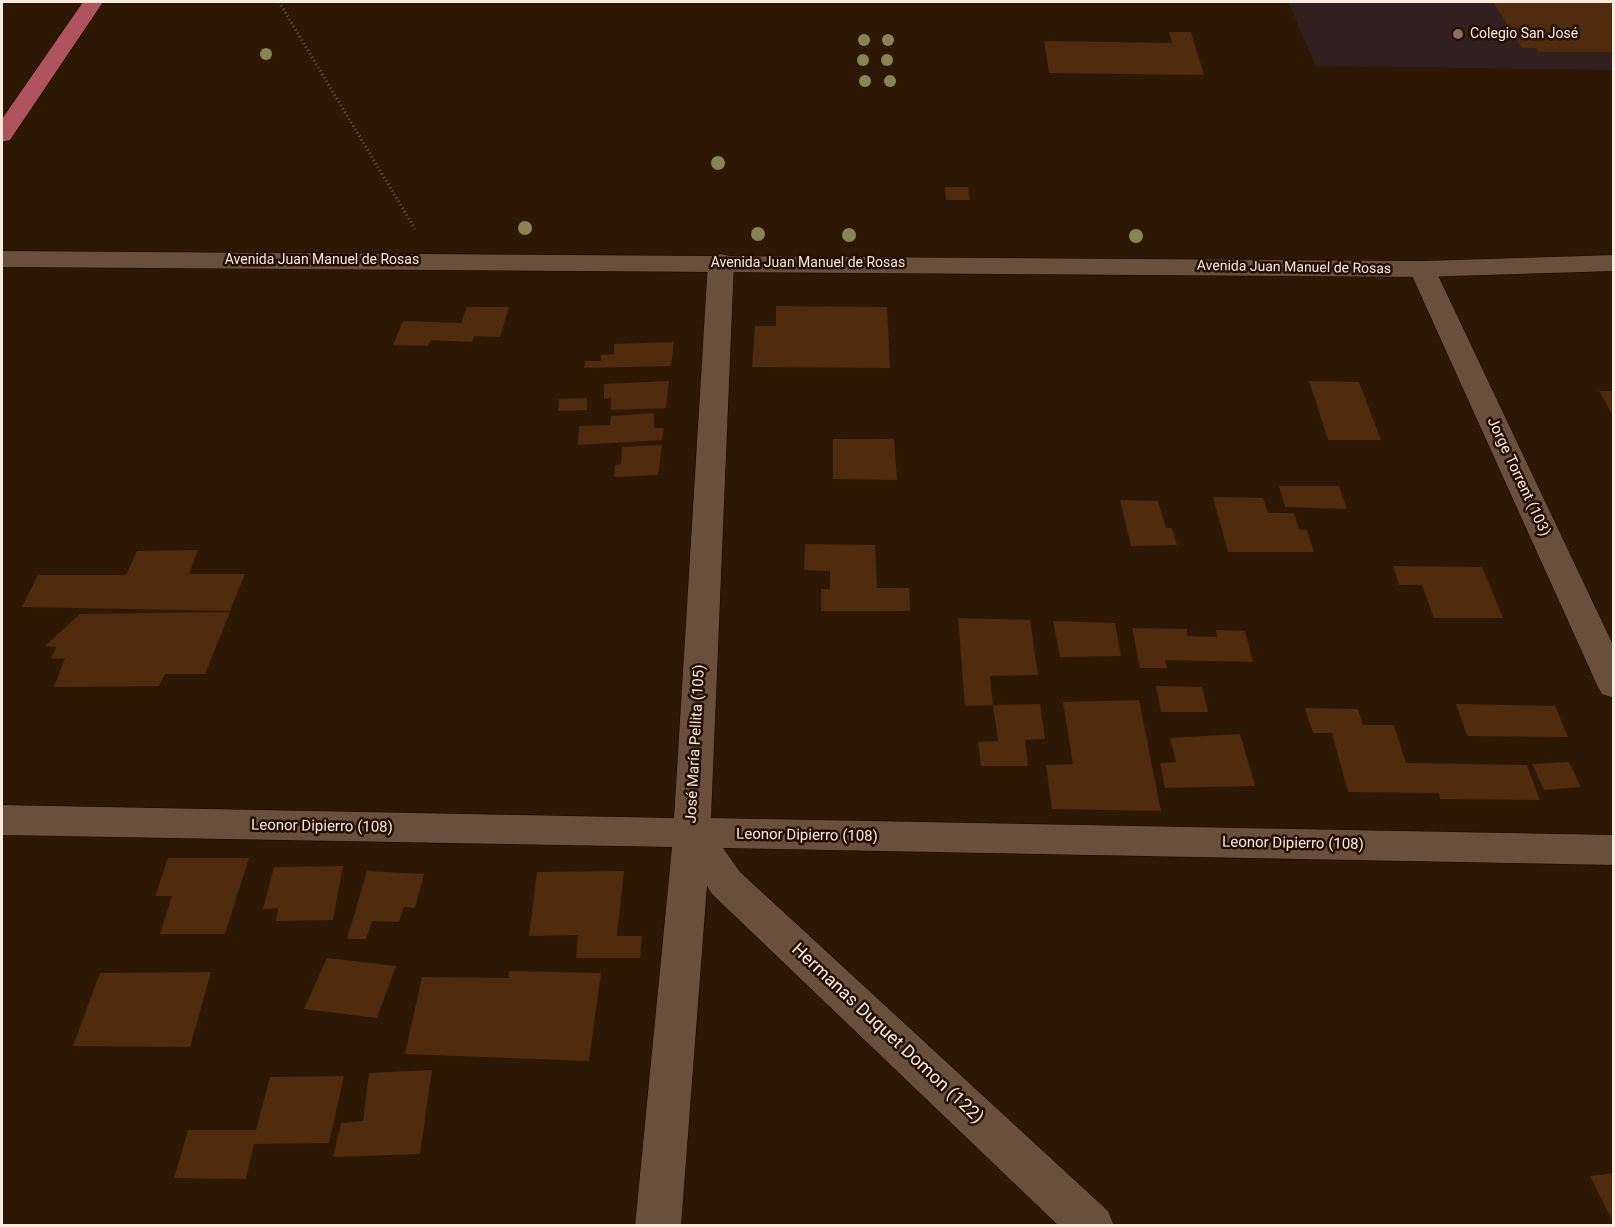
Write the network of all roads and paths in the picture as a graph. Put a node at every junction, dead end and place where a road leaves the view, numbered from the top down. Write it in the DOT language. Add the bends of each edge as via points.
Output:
graph roads {
  1 [pos="93,2"];
  2 [pos="279,2"];
  3 [pos="2,135"];
  4 [pos="2,259"];
  5 [pos="434,261"];
  6 [pos="721,262"];
  7 [pos="1614,263"];
  8 [pos="1422,269"];
  9 [pos="1614,685"];
  10 [pos="2,820"];
  11 [pos="692,834"];
  12 [pos="1614,850"];
  13 [pos="658,1226"];
  14 [pos="1092,1226"];
  1 -- 3 [label="main road"];
  2 -- 5 [label="path"];
  4 -- 5 [label="street, Avenida Juan Manuel de Rosas"];
  5 -- 6 [label="street, Avenida Juan Manuel de Rosas"];
  6 -- 8 [label="street, Avenida Juan Manuel de Rosas"];
  6 -- 11 [label="street, José María Pellita (105)"];
  7 -- 8 [label="street, Avenida Juan Manuel de Rosas"];
  8 -- 9 [label="street, Jorge Torrent (103)"];
  10 -- 11 [label="street, Leonor Dipierro (108)"];
  11 -- 12 [label="street, Leonor Dipierro (108)"];
  11 -- 13 [label="street, José María Pellita (105)"];
  11 -- 14 [label="street, Hermanas Duquet Domon (122)" via="726,882"];
}
